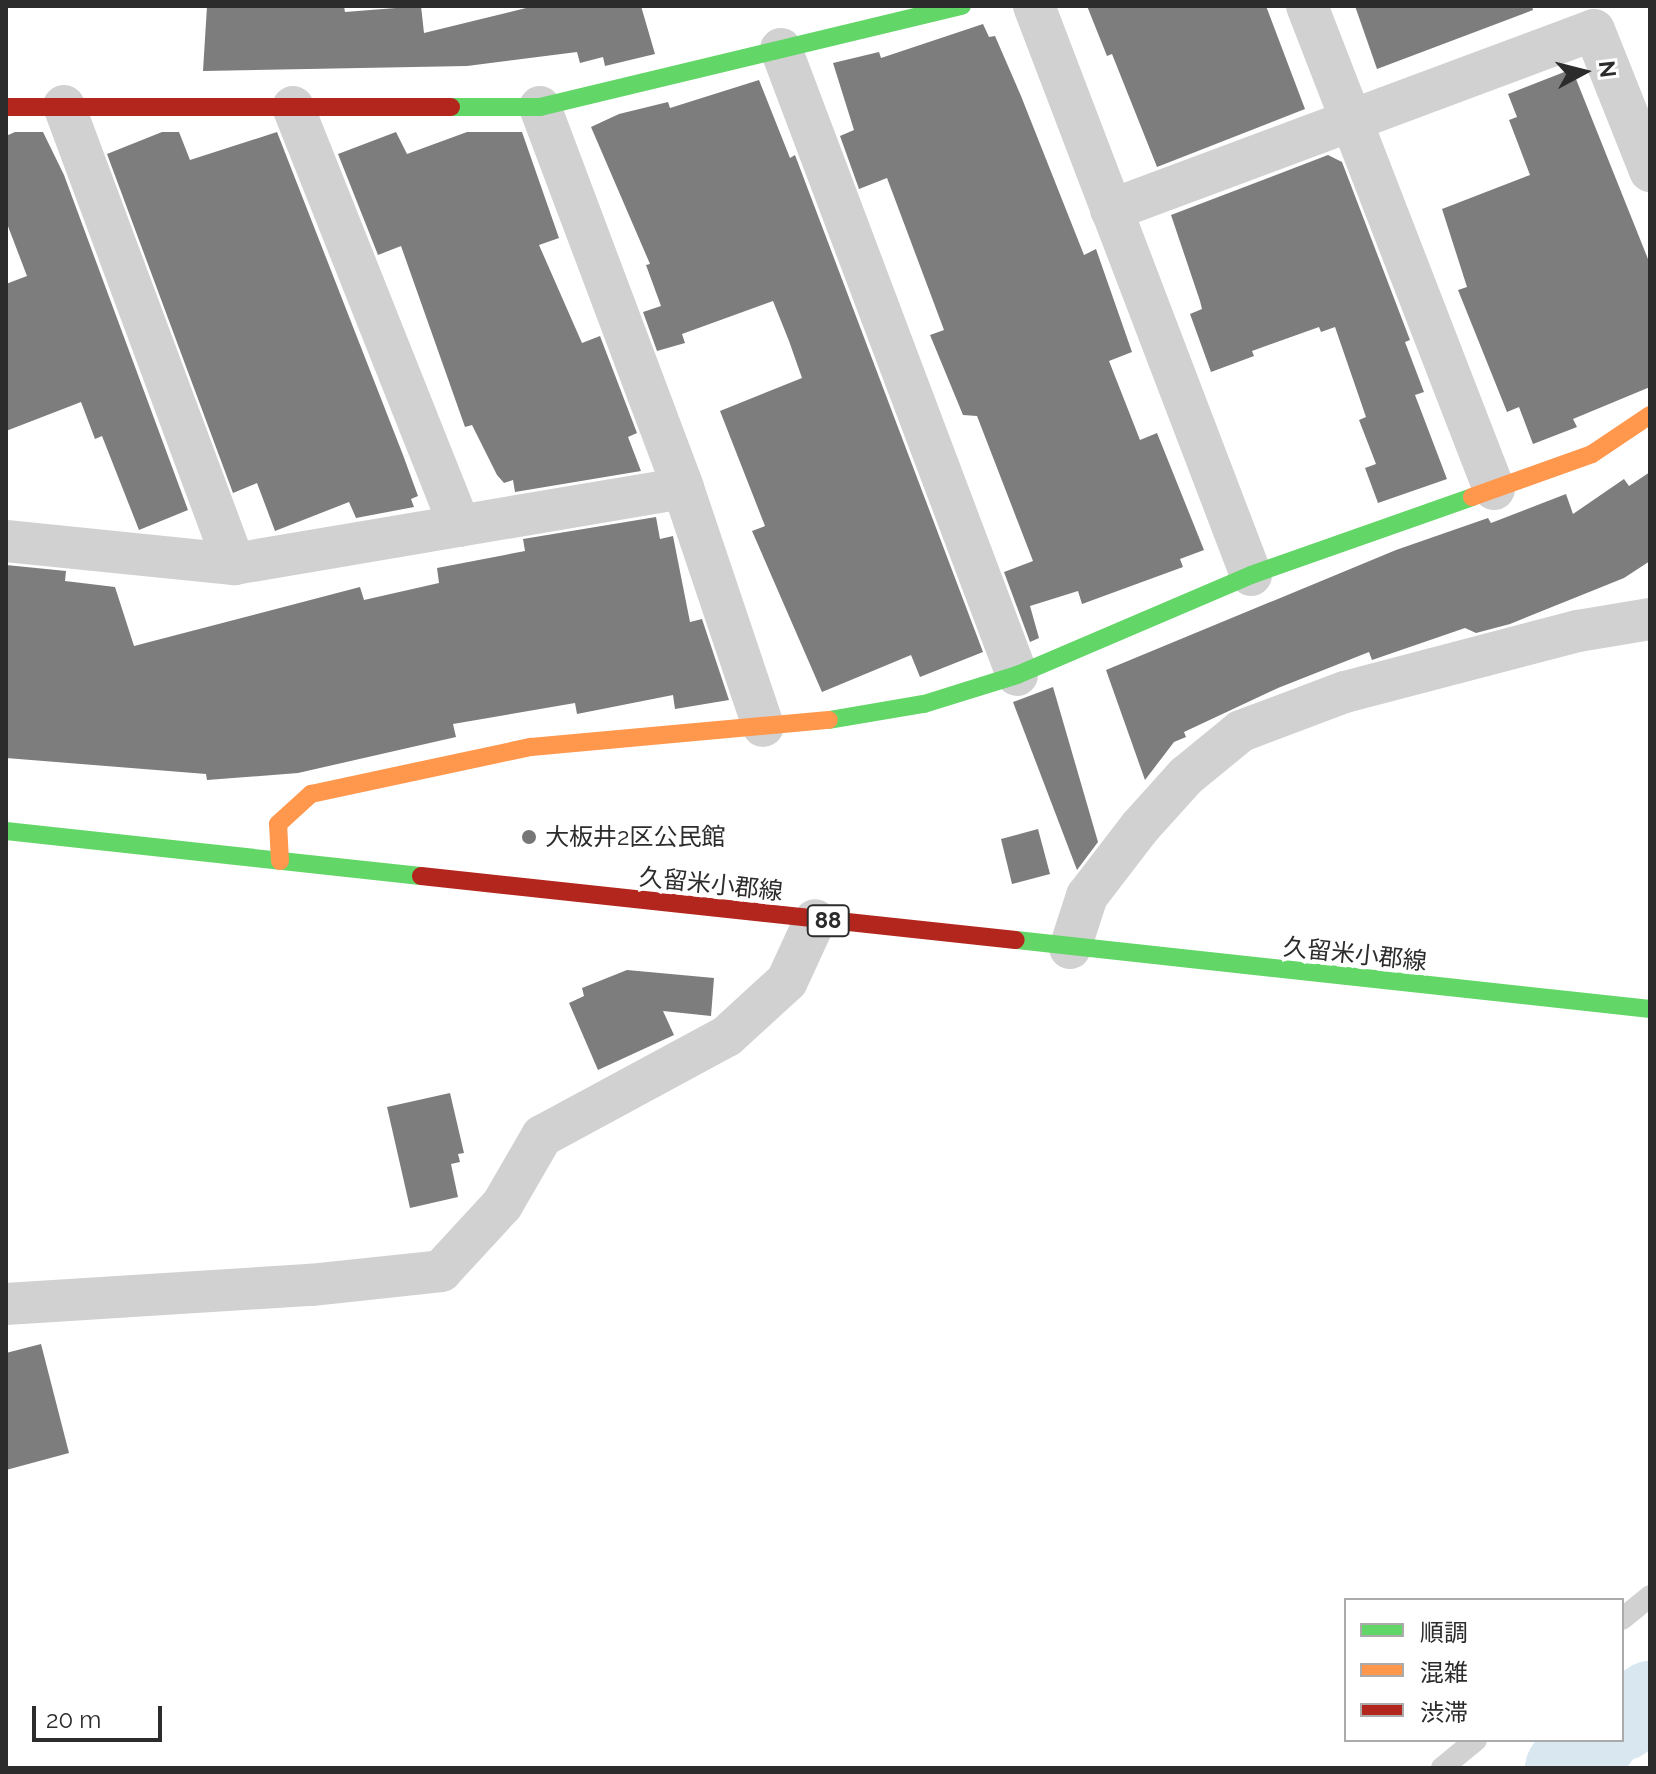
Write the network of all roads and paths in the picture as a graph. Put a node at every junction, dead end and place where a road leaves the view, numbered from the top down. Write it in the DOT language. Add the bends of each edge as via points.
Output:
graph roads {
  1 [pos="962,6"];
  2 [pos="1034,6"];
  3 [pos="1307,6"];
  4 [pos="781,49"];
  5 [pos="64,106"];
  6 [pos="6,107"];
  7 [pos="293,107"];
  8 [pos="540,107"];
  9 [pos="1350,121"];
  10 [pos="1650,171"];
  11 [pos="1111,210"];
  12 [pos="1650,415"];
  13 [pos="683,488"];
  14 [pos="1494,489"];
  15 [pos="460,526"];
  16 [pos="6,541"];
  17 [pos="234,564"];
  18 [pos="1251,575"];
  19 [pos="1650,619"];
  20 [pos="1017,675"];
  21 [pos="763,726"];
  22 [pos="6,831"];
  23 [pos="280,861"];
  24 [pos="815,920"];
  25 [pos="1070,948"];
  26 [pos="1650,1009"];
  27 [pos="6,1304"];
  28 [pos="1650,1596"];
  29 [pos="1624,1617"];
  30 [pos="1474,1742"];
  31 [pos="1442,1768"];
  1 -- 4 [label="street"];
  2 -- 11 [label="street"];
  3 -- 9 [label="street"];
  4 -- 8 [label="street"];
  4 -- 20 [label="street"];
  5 -- 6 [label="street"];
  5 -- 7 [label="street"];
  5 -- 17 [label="street"];
  7 -- 8 [label="street"];
  7 -- 15 [label="street"];
  8 -- 13 [label="street"];
  9 -- 10 [label="street" via="1594,30"];
  9 -- 11 [label="street"];
  9 -- 14 [label="street"];
  11 -- 18 [label="street"];
  12 -- 14 [label="street" via="1592,454"];
  13 -- 15 [label="street"];
  13 -- 21 [label="street"];
  14 -- 18 [label="street"];
  15 -- 17 [label="street"];
  16 -- 17 [label="street"];
  18 -- 20 [label="street"];
  19 -- 25 [label="street" via="1578,631 1345,692 1241,731 1186,776 1140,827 1087,896"];
  20 -- 21 [label="street" via="924,704"];
  21 -- 23 [label="street" via="531,747 311,794 278,824"];
  22 -- 23 [label="street, 久留米小郡線 / 88"];
  23 -- 24 [label="street, 久留米小郡線 / 88"];
  24 -- 25 [label="street, 久留米小郡線 / 88"];
  24 -- 27 [label="street" via="787,981 727,1036 542,1136 502,1205 471,1245 441,1271 325,1284"];
  25 -- 26 [label="street, 久留米小郡線 / 88"];
  28 -- 29 [label="lane"];
  30 -- 31 [label="lane"];
}
